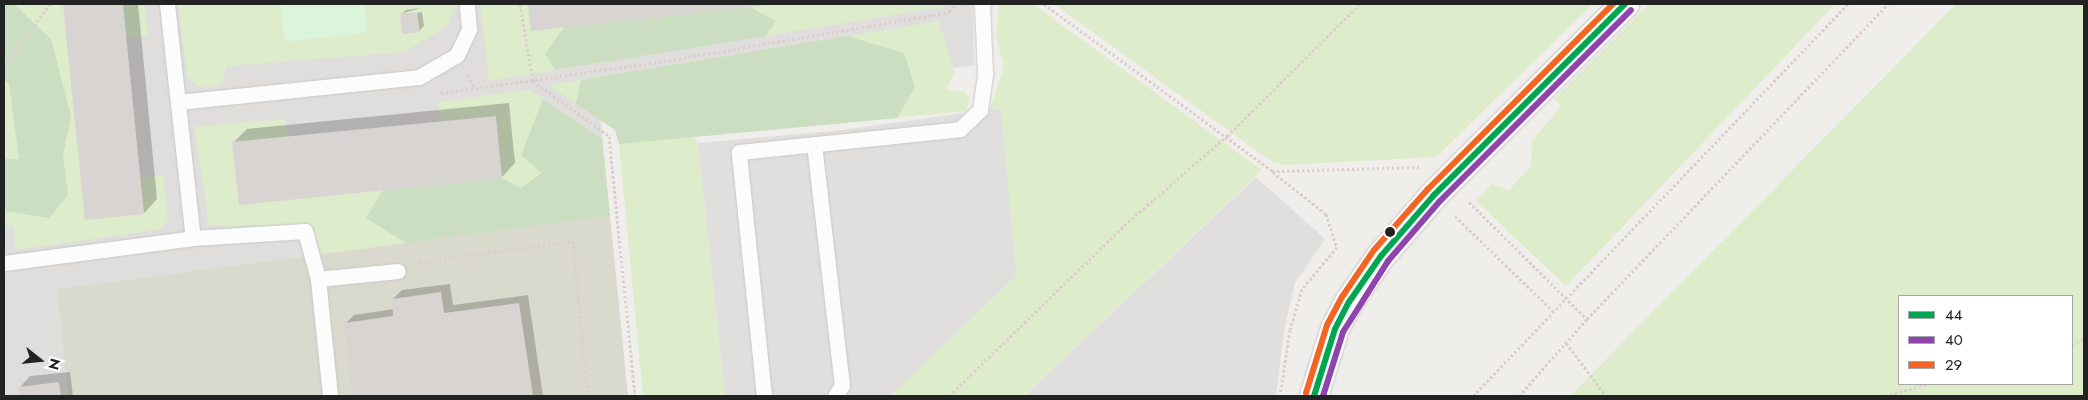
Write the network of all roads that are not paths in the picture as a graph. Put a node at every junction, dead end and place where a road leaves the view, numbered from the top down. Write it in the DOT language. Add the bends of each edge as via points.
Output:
graph roads {
  1 [pos="167,4"];
  2 [pos="467,4"];
  3 [pos="982,4"];
  4 [pos="1625,4"];
  5 [pos="178,102"];
  6 [pos="814,144"];
  7 [pos="193,238"];
  8 [pos="4,262"];
  9 [pos="398,271"];
  10 [pos="318,279"];
  11 [pos="330,396"];
  12 [pos="764,396"];
  13 [pos="835,396"];
  14 [pos="1314,396"];
  1 -- 5 [label="lane"];
  2 -- 5 [label="lane" via="470,29 457,54 419,77"];
  3 -- 6 [label="lane" via="984,73 980,110 960,129"];
  4 -- 14 [label="street" via="1441,188 1381,256 1349,302 1322,363"];
  5 -- 7 [label="lane"];
  6 -- 12 [label="lane" via="739,152"];
  6 -- 13 [label="lane" via="842,385"];
  7 -- 8 [label="lane"];
  7 -- 10 [label="lane" via="305,231"];
  9 -- 10 [label="lane"];
  10 -- 11 [label="lane"];
}
